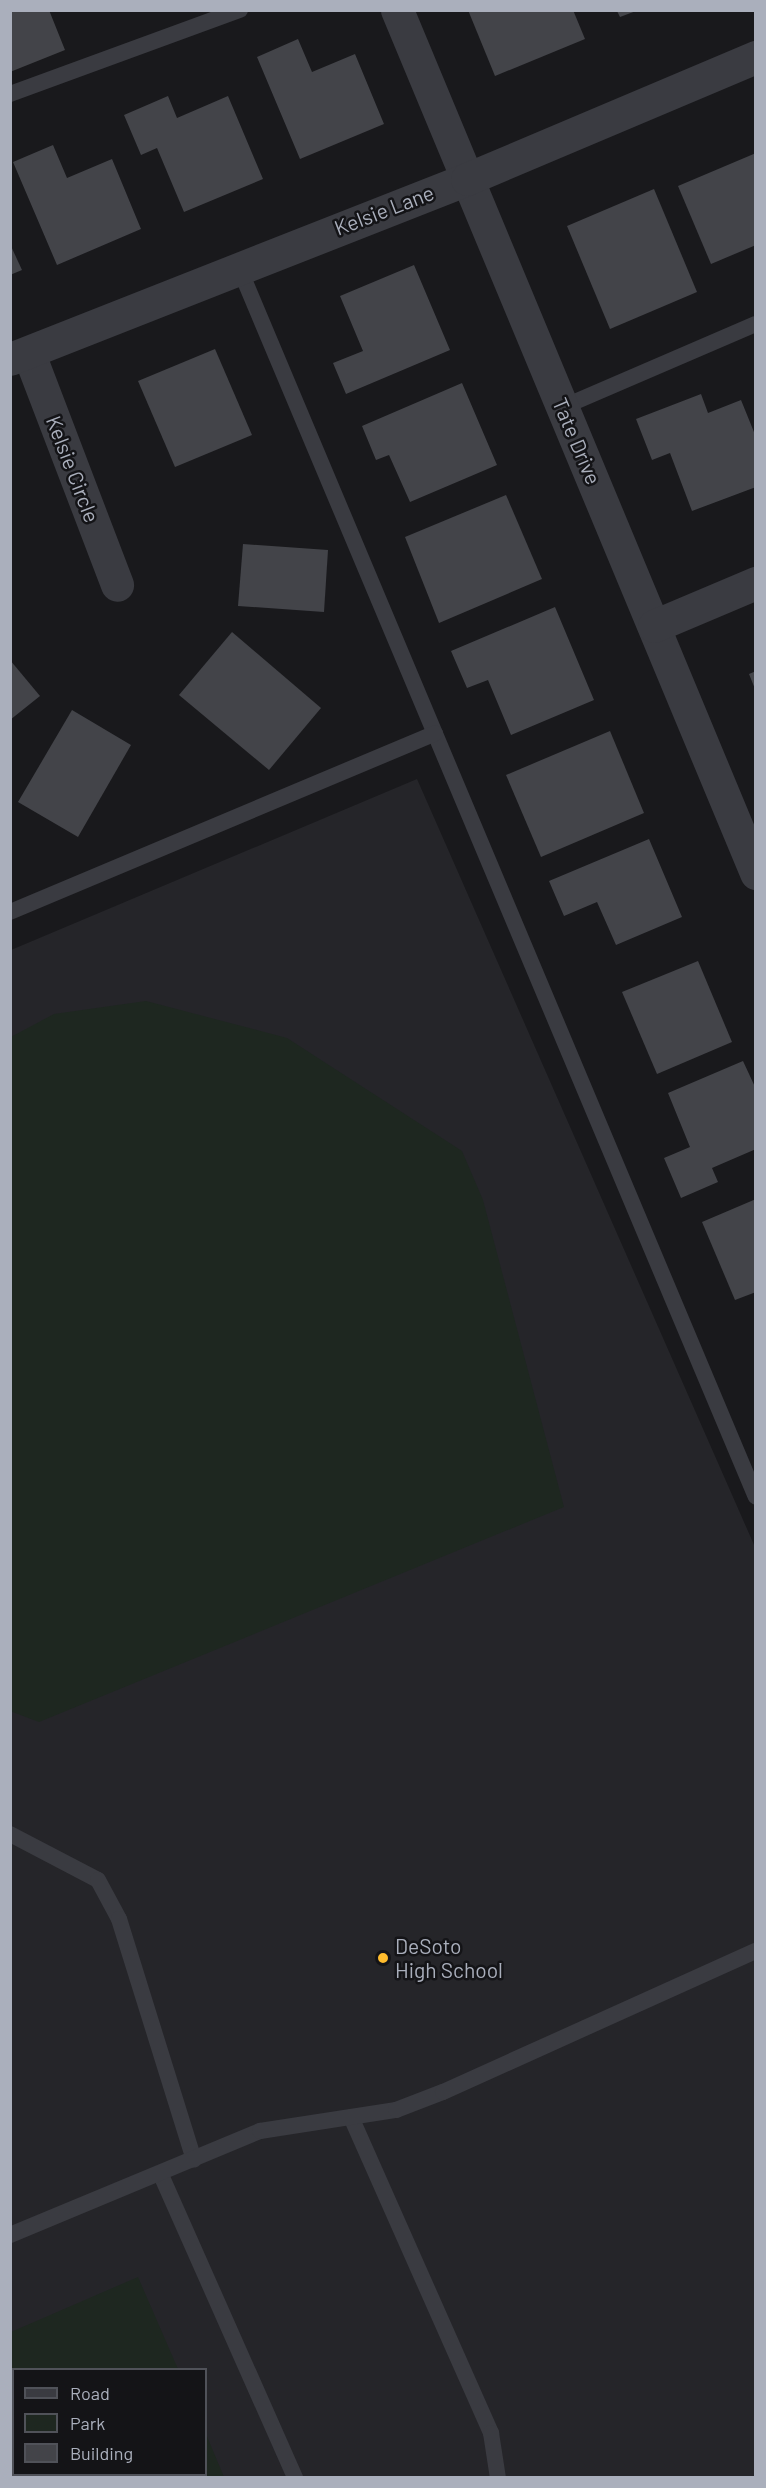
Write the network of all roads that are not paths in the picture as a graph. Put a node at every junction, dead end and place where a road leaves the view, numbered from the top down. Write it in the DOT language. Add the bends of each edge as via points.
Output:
graph roads {
  1 [pos="240,10"];
  2 [pos="397,10"];
  3 [pos="756,57"];
  4 [pos="10,94"];
  5 [pos="467,179"];
  6 [pos="238,265"];
  7 [pos="756,324"];
  8 [pos="20,356"];
  9 [pos="562,407"];
  10 [pos="756,583"];
  11 [pos="117,585"];
  12 [pos="654,626"];
  13 [pos="435,733"];
  14 [pos="752,853"];
  15 [pos="10,912"];
  16 [pos="756,1497"];
  17 [pos="10,1834"];
  18 [pos="756,1951"];
  19 [pos="351,2117"];
  20 [pos="194,2160"];
  21 [pos="161,2175"];
  22 [pos="10,2235"];
  23 [pos="295,2478"];
  24 [pos="498,2478"];
  1 -- 4 [label="lane"];
  2 -- 5 [label="street, Tate Drive"];
  3 -- 5 [label="street, Kelsie Lane"];
  5 -- 6 [label="street, Kelsie Lane"];
  5 -- 9 [label="street, Tate Drive"];
  6 -- 8 [label="street, Kelsie Lane"];
  6 -- 13 [label="lane"];
  7 -- 9 [label="lane"];
  8 -- 11 [label="street, Kelsie Circle"];
  9 -- 12 [label="street, Tate Drive"];
  10 -- 12 [label="street"];
  12 -- 14 [label="street, Tate Drive"];
  13 -- 15 [label="lane"];
  13 -- 16 [label="lane"];
  17 -- 20 [label="lane" via="98,1880 119,1918"];
  18 -- 19 [label="lane" via="443,2092 396,2110"];
  19 -- 20 [label="lane" via="260,2132"];
  19 -- 24 [label="lane" via="491,2433"];
  20 -- 21 [label="lane"];
  21 -- 22 [label="lane"];
  21 -- 23 [label="lane"];
}
